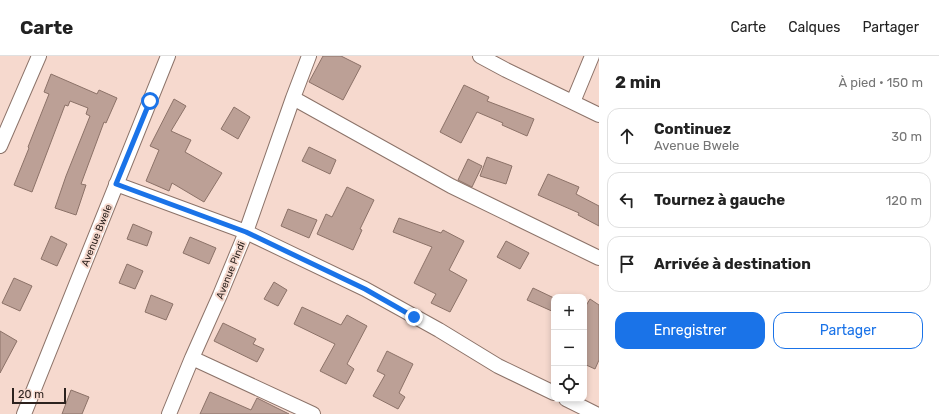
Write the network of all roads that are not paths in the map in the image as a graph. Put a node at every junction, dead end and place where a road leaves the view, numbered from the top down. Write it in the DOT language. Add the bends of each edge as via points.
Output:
graph roads {
  1 [pos="40,56"];
  2 [pos="168,56"];
  3 [pos="310,56"];
  4 [pos="480,56"];
  5 [pos="592,56"];
  6 [pos="293,98"];
  7 [pos="573,102"];
  8 [pos="599,115"];
  9 [pos="0,146"];
  10 [pos="116,184"];
  11 [pos="246,232"];
  12 [pos="599,258"];
  13 [pos="192,358"];
  14 [pos="551,392"];
  15 [pos="572,402"];
  16 [pos="24,414"];
  17 [pos="169,414"];
  18 [pos="313,414"];
  19 [pos="596,414"];
  1 -- 9 [label="street"];
  2 -- 10 [label="street, Avenue Bwele"];
  3 -- 6 [label="street, Avenue Pindi"];
  4 -- 7 [label="street"];
  5 -- 7 [label="street"];
  6 -- 11 [label="street, Avenue Pindi"];
  6 -- 12 [label="street" via="451,186"];
  7 -- 8 [label="street"];
  10 -- 11 [label="street"];
  10 -- 16 [label="street, Avenue Bwele"];
  11 -- 13 [label="street, Avenue Pindi"];
  11 -- 14 [label="street" via="365,289 498,366"];
  13 -- 17 [label="street, Avenue Pindi"];
  13 -- 18 [label="street"];
  15 -- 19 [label="street"];
}
